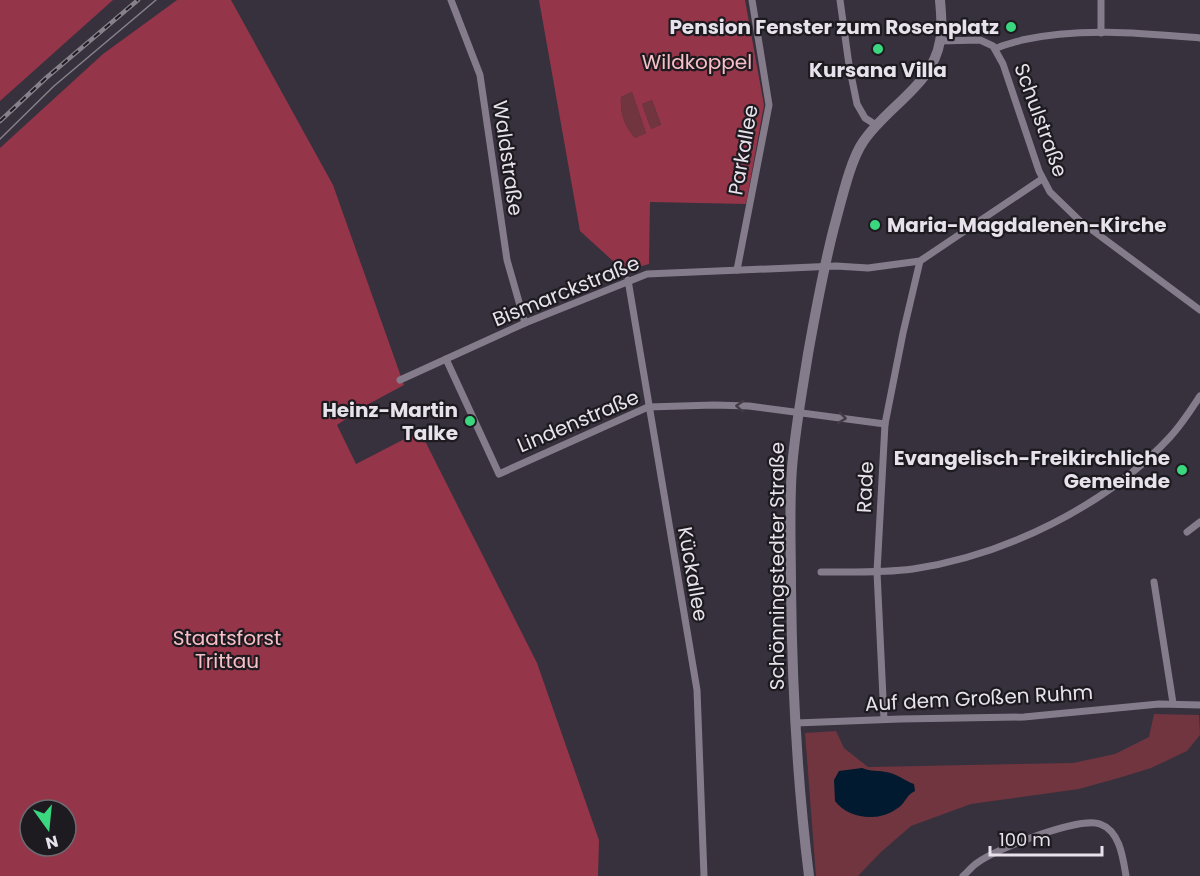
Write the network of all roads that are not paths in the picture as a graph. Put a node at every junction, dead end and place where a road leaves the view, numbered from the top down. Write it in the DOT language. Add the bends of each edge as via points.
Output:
graph roads {
  1 [pos="451,0"];
  2 [pos="752,0"];
  3 [pos="840,0"];
  4 [pos="940,0"];
  5 [pos="1101,0"];
  6 [pos="1101,33"];
  7 [pos="1200,38"];
  8 [pos="940,41"];
  9 [pos="995,49"];
  10 [pos="876,125"];
  11 [pos="1042,179"];
  12 [pos="920,261"];
  13 [pos="825,267"];
  14 [pos="737,270"];
  15 [pos="628,280"];
  16 [pos="1200,310"];
  17 [pos="525,323"];
  18 [pos="446,359"];
  19 [pos="400,380"];
  20 [pos="1200,396"];
  21 [pos="648,407"];
  22 [pos="798,413"];
  23 [pos="885,424"];
  24 [pos="1200,522"];
  25 [pos="1187,532"];
  26 [pos="821,572"];
  27 [pos="877,572"];
  28 [pos="1154,582"];
  29 [pos="1173,703"];
  30 [pos="1200,705"];
  31 [pos="884,719"];
  32 [pos="795,723"];
  33 [pos="704,876"];
  34 [pos="809,876"];
  35 [pos="963,876"];
  36 [pos="1126,876"];
  1 -- 17 [label="street, Waldstraße" via="480,75 507,260"];
  2 -- 14 [label="street, Parkallee" via="770,105"];
  3 -- 10 [label="street" via="857,104 865,118"];
  4 -- 8 [label="main road"];
  5 -- 6 [label="street"];
  6 -- 7 [label="street"];
  6 -- 9 [label="street" via="1054,35"];
  8 -- 9 [label="street" via="980,40"];
  8 -- 10 [label="main road, Schönningstedter Straße" via="933,64"];
  9 -- 11 [label="street, Schulstraße" via="1004,64"];
  10 -- 13 [label="main road, Schönningstedter Straße" via="856,154"];
  11 -- 12 [label="street"];
  11 -- 16 [label="street, Schulstraße" via="1080,221"];
  12 -- 13 [label="street, Bismarckstraße" via="868,268"];
  12 -- 23 [label="street, Rade"];
  13 -- 14 [label="street, Bismarckstraße"];
  13 -- 22 [label="main road, Schönningstedter Straße"];
  14 -- 15 [label="street, Bismarckstraße" via="647,274"];
  15 -- 17 [label="street, Bismarckstraße"];
  15 -- 21 [label="street, Kückallee"];
  17 -- 18 [label="street, Bismarckstraße"];
  18 -- 19 [label="street, Bismarckstraße"];
  18 -- 21 [label="street, Lindenstraße" via="499,474"];
  20 -- 27 [label="street" via="1171,436 1139,467 1046,527 946,563"];
  22 -- 21 [label="street, Lindenstraße, one-way" via="749,406"];
  21 -- 33 [label="street, Kückallee" via="697,690"];
  22 -- 23 [label="street, Lindenstraße, one-way"];
  22 -- 32 [label="main road, Schönningstedter Straße" via="791,521"];
  23 -- 27 [label="street, Rade"];
  24 -- 25 [label="street"];
  26 -- 27 [label="street"];
  27 -- 31 [label="street, Rade"];
  28 -- 29 [label="street"];
  29 -- 30 [label="street, Auf dem Großen Ruhm"];
  29 -- 31 [label="street, Auf dem Großen Ruhm" via="1023,717"];
  31 -- 32 [label="street, Auf dem Großen Ruhm"];
  32 -- 34 [label="main road, Schönningstedter Straße"];
  35 -- 36 [label="street" via="1000,850 1084,823 1099,823 1110,830 1123,858"];
}
